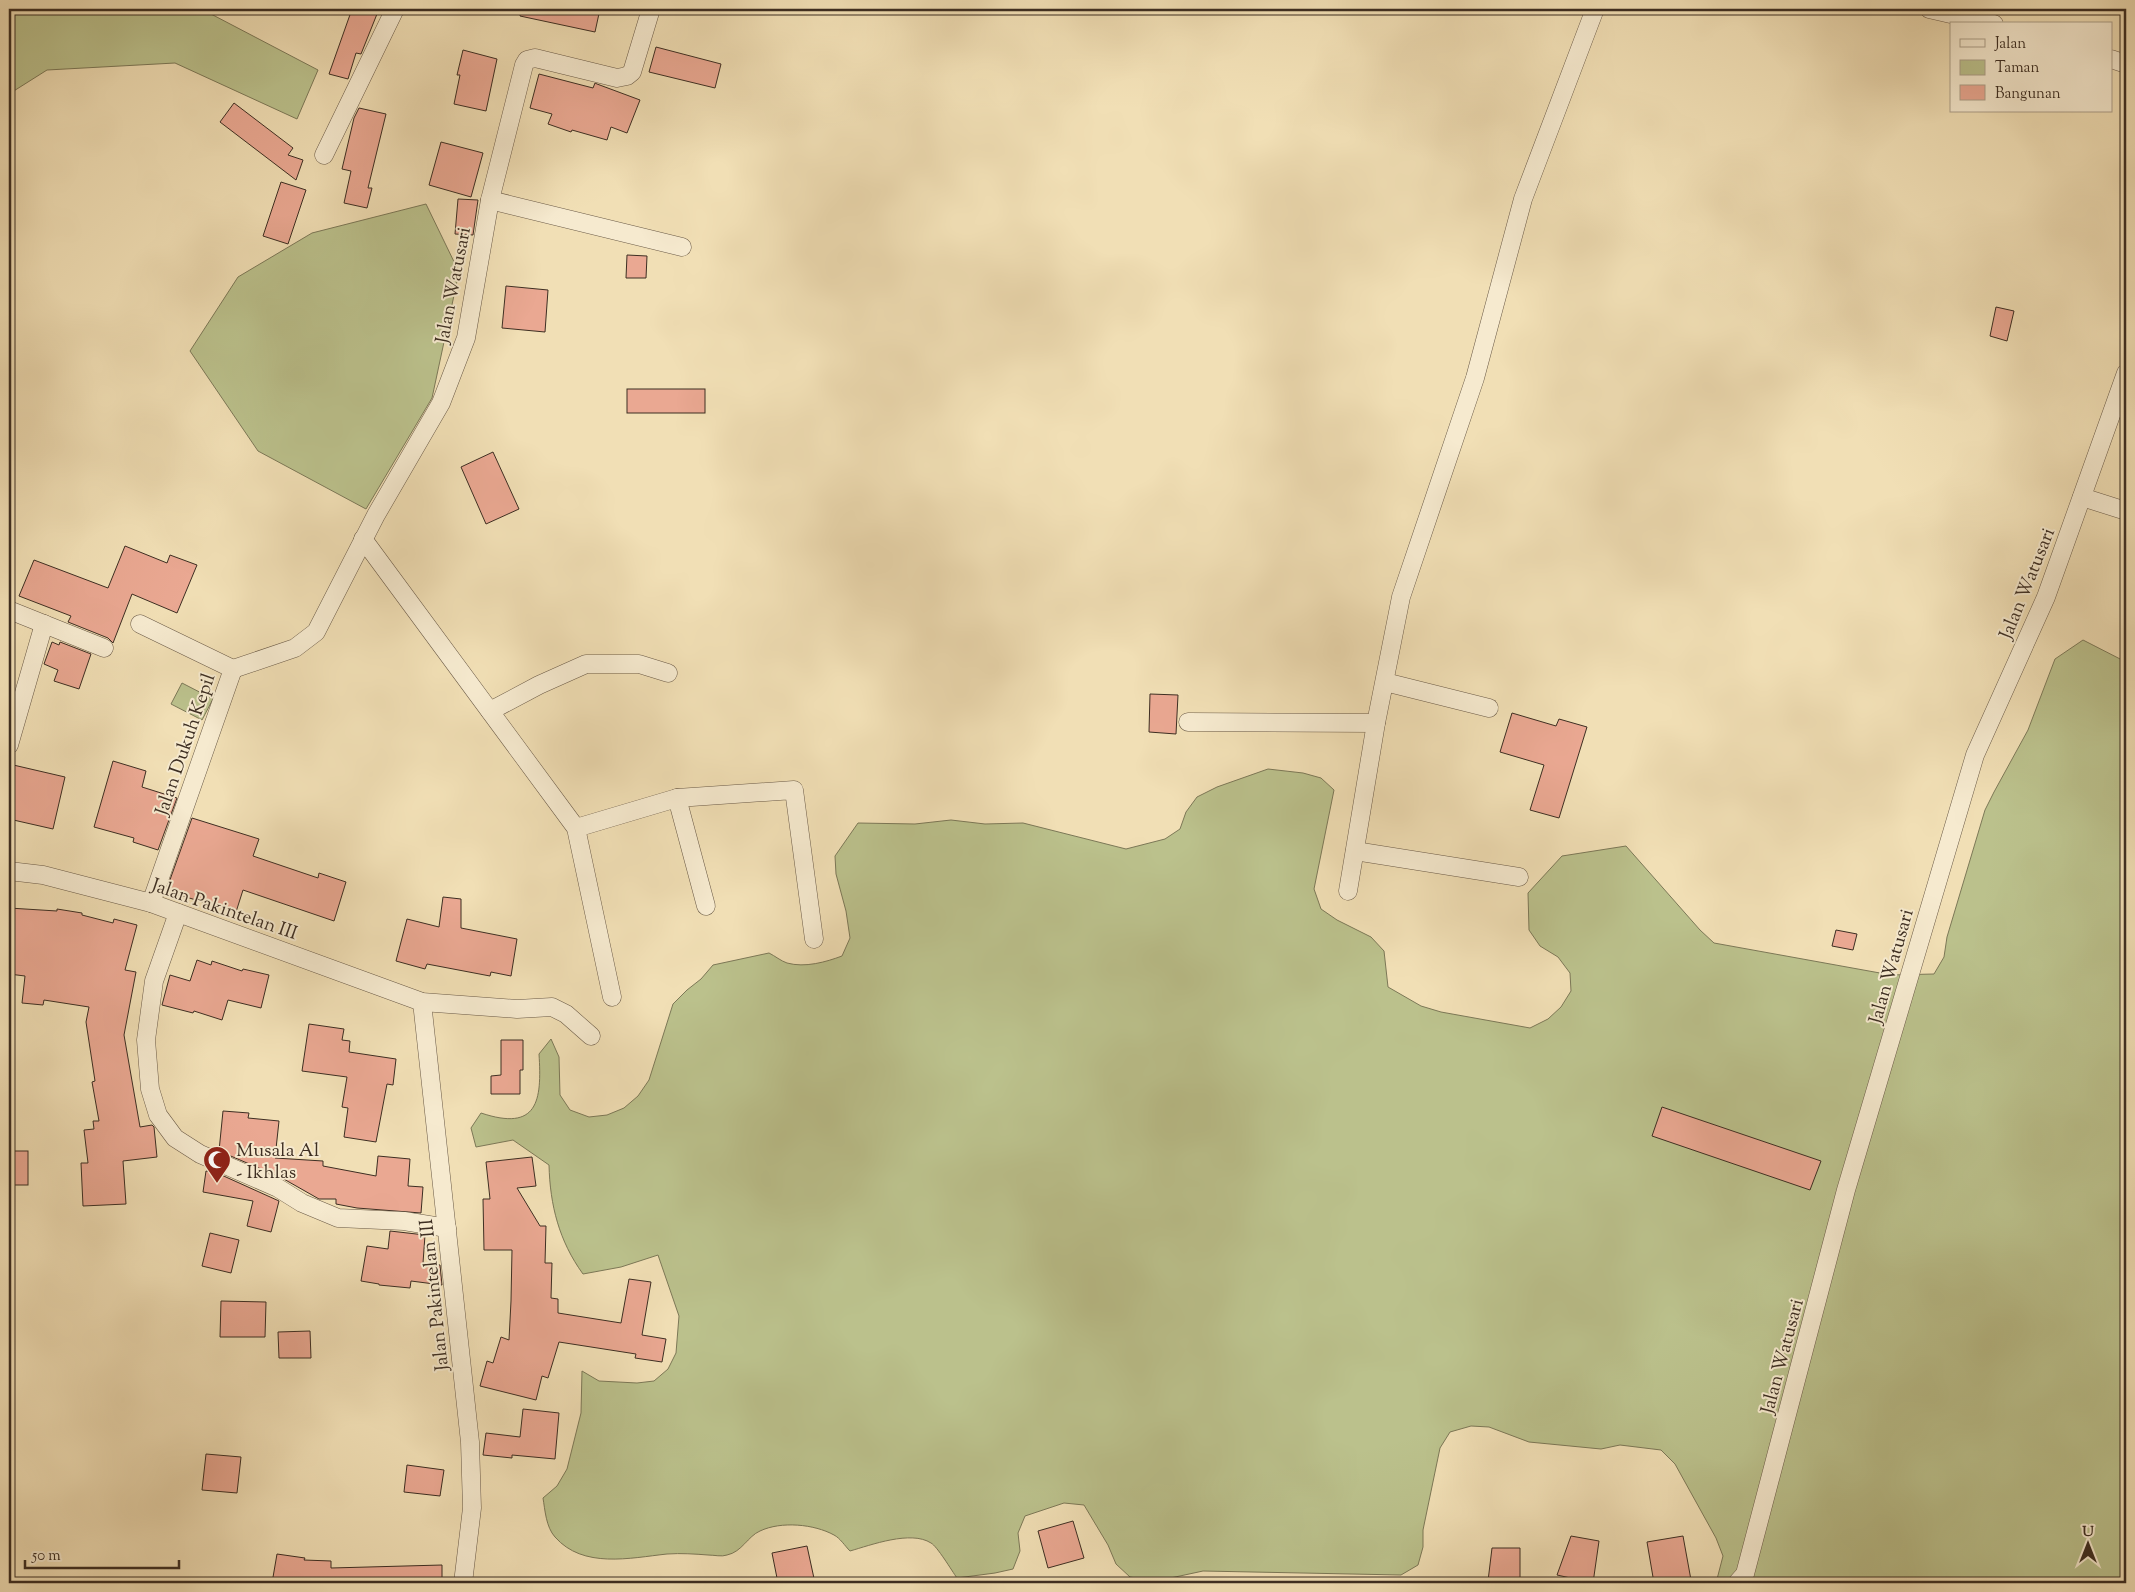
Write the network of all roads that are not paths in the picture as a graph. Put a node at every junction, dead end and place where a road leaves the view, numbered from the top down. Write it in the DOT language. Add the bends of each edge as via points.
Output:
graph roads {
  1 [pos="395,9"];
  2 [pos="651,9"];
  3 [pos="1595,9"];
  4 [pos="1929,9"];
  5 [pos="1985,22"];
  6 [pos="2112,58"];
  7 [pos="2126,64"];
  8 [pos="324,155"];
  9 [pos="490,200"];
  10 [pos="682,248"];
  11 [pos="2126,373"];
  12 [pos="2082,497"];
  13 [pos="2126,511"];
  14 [pos="363,539"];
  15 [pos="9,610"];
  16 [pos="44,624"];
  17 [pos="140,624"];
  18 [pos="104,648"];
  19 [pos="233,669"];
  20 [pos="668,673"];
  21 [pos="1385,682"];
  22 [pos="1489,708"];
  23 [pos="490,711"];
  24 [pos="1188,722"];
  25 [pos="1376,723"];
  26 [pos="9,745"];
  27 [pos="677,798"];
  28 [pos="576,828"];
  29 [pos="1355,851"];
  30 [pos="9,871"];
  31 [pos="1519,877"];
  32 [pos="1348,891"];
  33 [pos="151,903"];
  34 [pos="706,906"];
  35 [pos="178,913"];
  36 [pos="814,939"];
  37 [pos="612,997"];
  38 [pos="422,1002"];
  39 [pos="591,1036"];
  40 [pos="447,1228"];
  41 [pos="463,1583"];
  42 [pos="1737,1583"];
  1 -- 8 [label="street"];
  2 -- 9 [label="street, Jalan Watusari" via="632,72 627,76 618,78 535,58 527,60"];
  3 -- 21 [label="street" via="1523,199 1475,378 1401,597"];
  4 -- 5 [label="street"];
  6 -- 7 [label="street"];
  9 -- 10 [label="street"];
  9 -- 14 [label="street, Jalan Watusari" via="466,338 441,403"];
  11 -- 12 [label="street, Jalan Watusari"];
  12 -- 13 [label="street"];
  12 -- 42 [label="street, Jalan Watusari" via="2046,597 1975,755 1846,1190 1745,1574"];
  14 -- 19 [label="street, Jalan Watusari" via="316,632 295,648"];
  14 -- 23 [label="street"];
  15 -- 16 [label="street"];
  16 -- 18 [label="street"];
  16 -- 26 [label="street"];
  17 -- 19 [label="street, Jalan Dukuh Kepil"];
  19 -- 33 [label="street, Jalan Dukuh Kepil"];
  20 -- 23 [label="street" via="638,664 586,664"];
  21 -- 22 [label="street"];
  21 -- 25 [label="street"];
  23 -- 28 [label="street"];
  24 -- 25 [label="street"];
  25 -- 29 [label="street"];
  27 -- 28 [label="street"];
  27 -- 34 [label="street"];
  27 -- 36 [label="street" via="794,790"];
  28 -- 37 [label="street"];
  29 -- 31 [label="street"];
  29 -- 32 [label="street"];
  30 -- 33 [label="street, Jalan Pakintelan III" via="43,876"];
  33 -- 35 [label="street, Jalan Pakintelan III"];
  35 -- 38 [label="street, Jalan Pakintelan III"];
  35 -- 40 [label="street" via="154,981 146,1040 150,1090 158,1115 175,1138 200,1154 338,1218 404,1221"];
  38 -- 39 [label="street, Jalan Pakintelan III" via="517,1009 552,1007 566,1014"];
  38 -- 40 [label="street, Jalan Pakintelan III"];
  40 -- 41 [label="street, Jalan Pakintelan III" via="470,1442 472,1508"];
}
